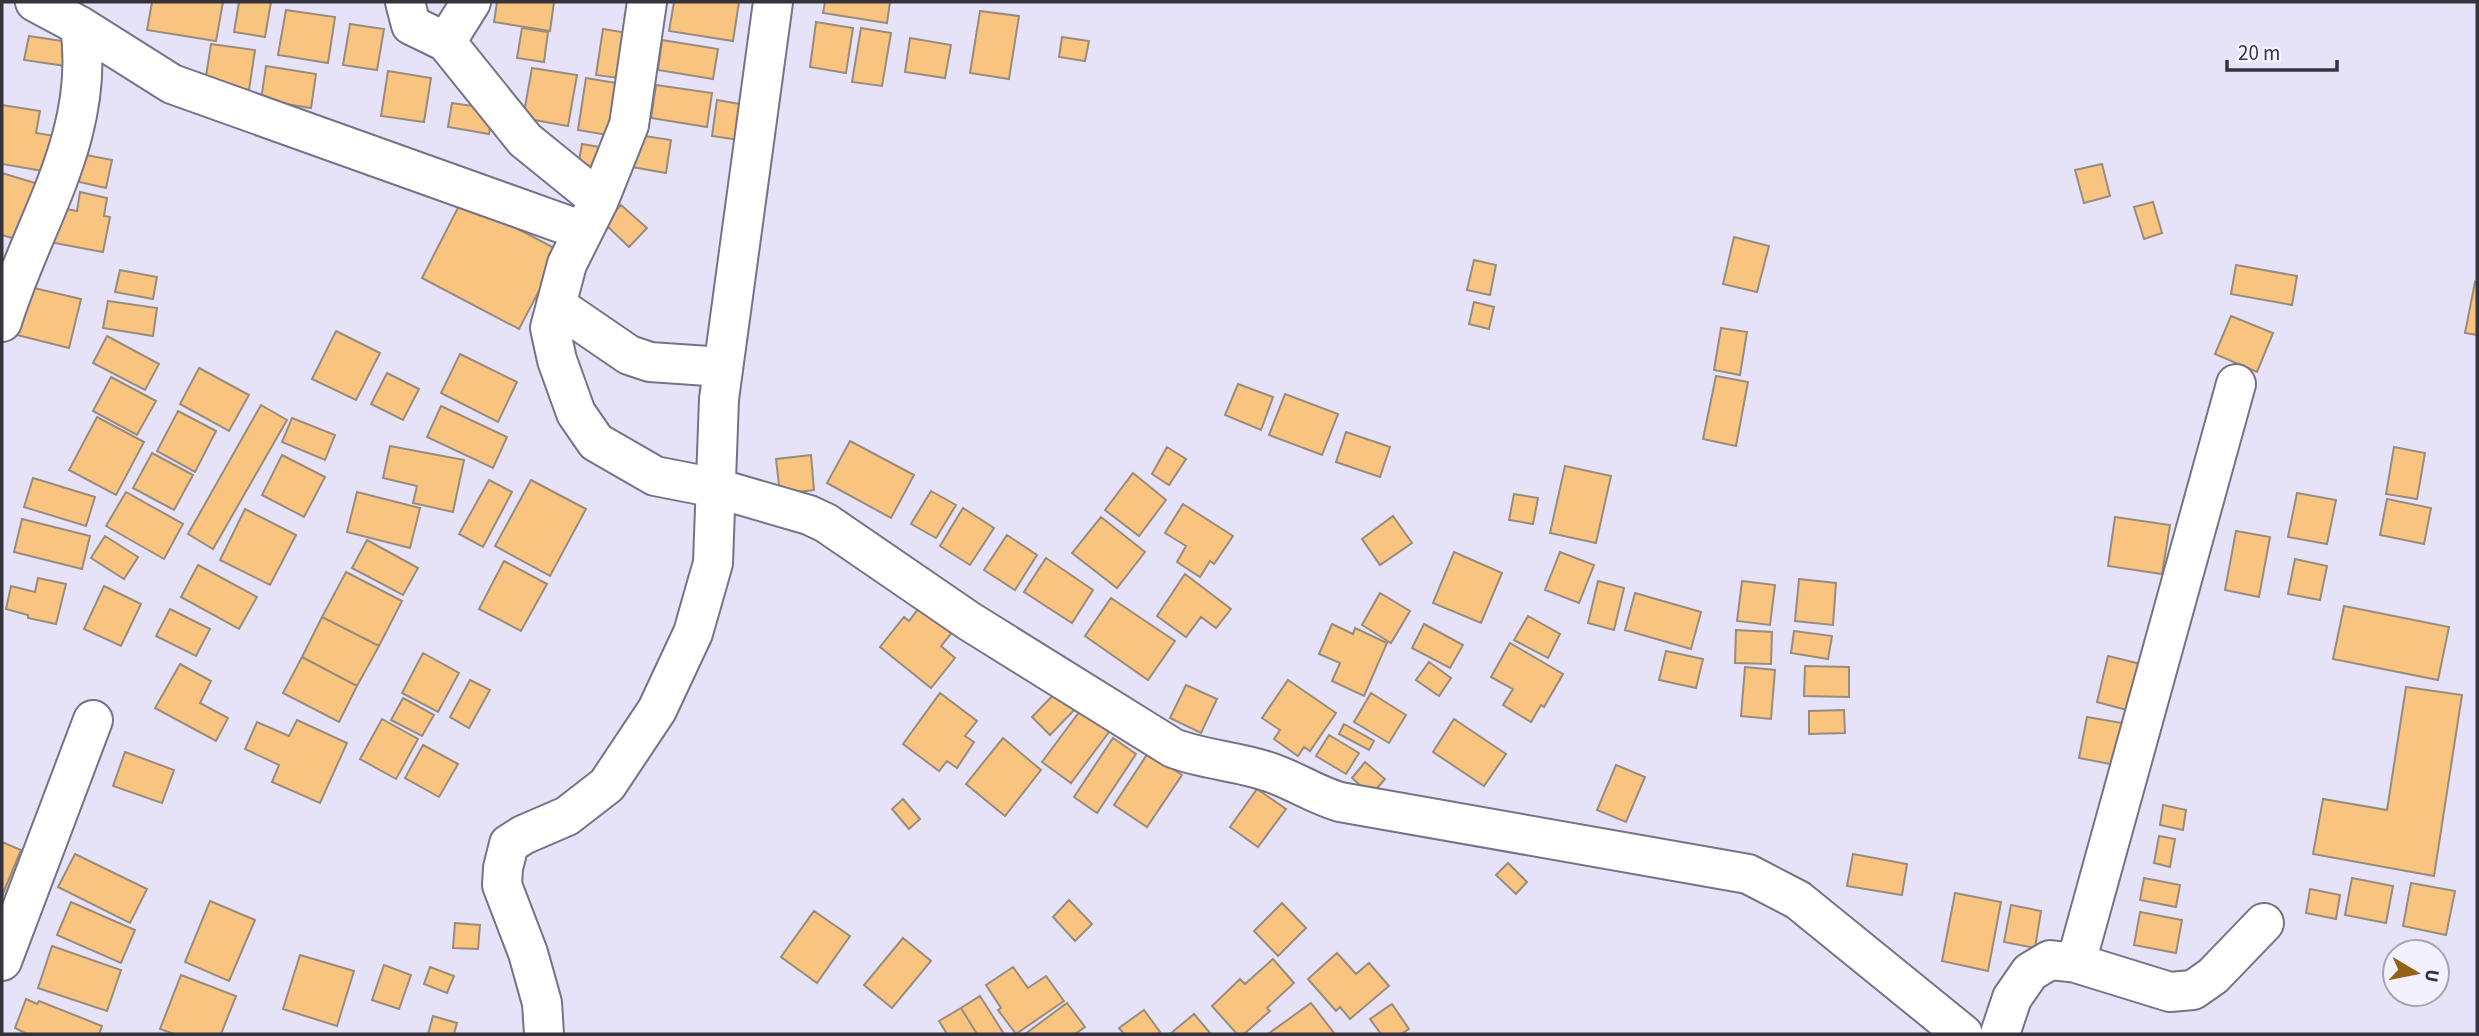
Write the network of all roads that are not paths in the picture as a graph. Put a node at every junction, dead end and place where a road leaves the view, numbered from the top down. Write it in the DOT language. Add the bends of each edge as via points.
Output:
graph roads {
  1 [pos="35,2"];
  2 [pos="405,2"];
  3 [pos="471,2"];
  4 [pos="647,2"];
  5 [pos="772,2"];
  6 [pos="80,26"];
  7 [pos="446,42"];
  8 [pos="591,215"];
  9 [pos="556,305"];
  10 [pos="2,322"];
  11 [pos="713,366"];
  12 [pos="2236,384"];
  13 [pos="706,486"];
  14 [pos="93,720"];
  15 [pos="2264,923"];
  16 [pos="2,961"];
  17 [pos="2076,963"];
  18 [pos="544,1034"];
  19 [pos="1963,1034"];
  20 [pos="2000,1034"];
  1 -- 6 [label="street"];
  2 -- 7 [label="street" via="411,25"];
  3 -- 7 [label="street"];
  4 -- 8 [label="street" via="629,125"];
  5 -- 11 [label="street"];
  6 -- 8 [label="street" via="172,84"];
  6 -- 10 [label="street" via="83,90 68,158"];
  7 -- 8 [label="street"];
  8 -- 9 [label="street" via="567,264"];
  9 -- 11 [label="street" via="629,355 650,362"];
  9 -- 13 [label="street" via="551,328 557,360 576,413 596,442 656,476"];
  11 -- 13 [label="street" via="719,399"];
  12 -- 17 [label="street"];
  13 -- 18 [label="street" via="713,563 693,633 657,710 607,785 567,816 509,844 502,885 528,953 542,1003"];
  13 -- 19 [label="street" via="826,523 980,628 1189,754 1271,772 1340,802 1748,874 1798,900"];
  14 -- 16 [label="street"];
  15 -- 17 [label="street" via="2213,976 2193,990 2170,992"];
  17 -- 20 [label="street" via="2050,960 2030,972 2012,998"];
}
